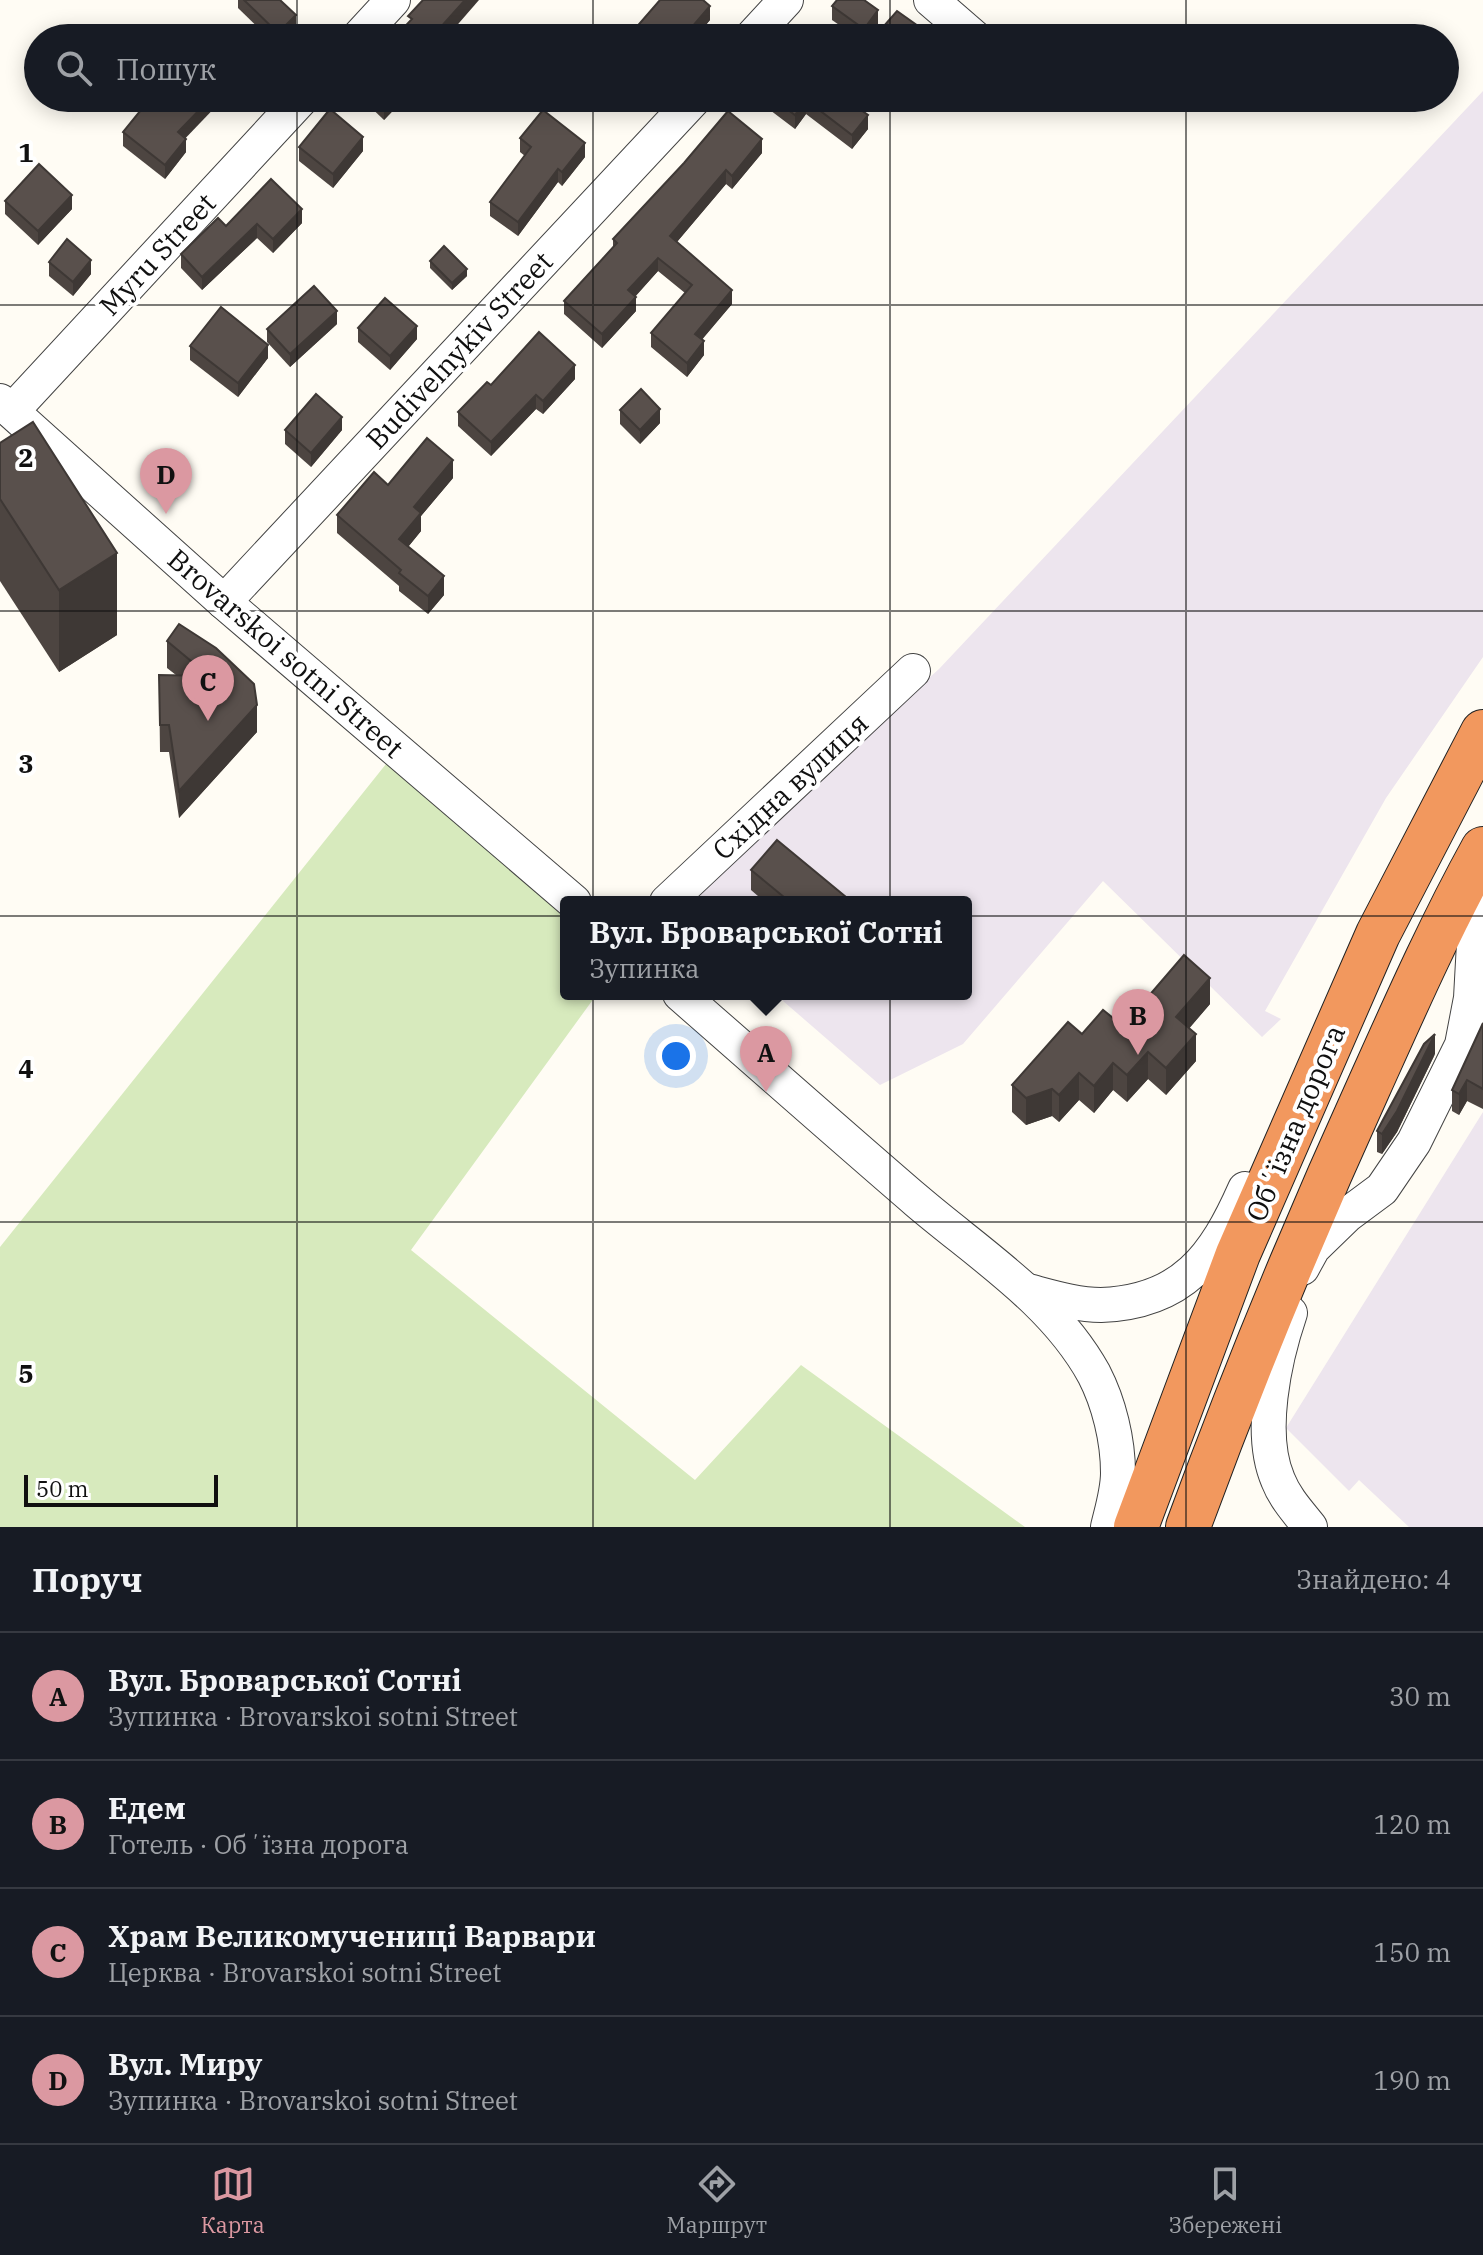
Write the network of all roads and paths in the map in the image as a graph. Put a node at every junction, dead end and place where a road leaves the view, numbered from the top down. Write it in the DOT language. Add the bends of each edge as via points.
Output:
graph roads {
  1 [pos="393,0"];
  2 [pos="786,0"];
  3 [pos="931,0"];
  4 [pos="371,24"];
  5 [pos="764,24"];
  6 [pos="959,24"];
  7 [pos="289,112"];
  8 [pos="682,112"];
  9 [pos="6,406"];
  10 [pos="224,602"];
  11 [pos="913,671"];
  12 [pos="1477,742"];
  13 [pos="1483,849"];
  14 [pos="1483,894"];
  15 [pos="567,896"];
  16 [pos="673,896"];
  17 [pos="687,1000"];
  18 [pos="1328,1177"];
  19 [pos="1313,1248"];
  20 [pos="1028,1291"];
  21 [pos="1260,1342"];
  22 [pos="1108,1527"];
  23 [pos="1136,1527"];
  24 [pos="1188,1527"];
  25 [pos="1310,1527"];
  1 -- 4 [label="street"];
  2 -- 5 [label="street"];
  3 -- 6 [label="street"];
  7 -- 9 [label="street, Myru Street"];
  8 -- 10 [label="street, Budivelnykiv Street"];
  9 -- 10 [label="street, Brovarskoi sotni Street"];
  10 -- 15 [label="street, Brovarskoi sotni Street"];
  11 -- 16 [label="street, Східна вулиця"];
  12 -- 20 [label="street" via="1356,940 1232,1217 1204,1263 1174,1287 1139,1299 1100,1305"];
  12 -- 23 [label="highway, Обʼїзна дорога" via="1378,934 1238,1254"];
  13 -- 18 [label="highway, Обʼїзна дорога" via="1446,916"];
  14 -- 19 [label="street" via="1476,907 1471,998 1462,1045 1414,1142 1382,1189"];
  17 -- 20 [label="street"];
  18 -- 19 [label="street"];
  18 -- 21 [label="highway, Обʼїзна дорога"];
  19 -- 21 [label="street"];
  19 -- 25 [label="street" via="1278,1350 1270,1413 1276,1478"];
  20 -- 22 [label="street" via="1070,1339 1105,1400 1118,1476"];
  21 -- 24 [label="highway, Обʼїзна дорога"];
}
